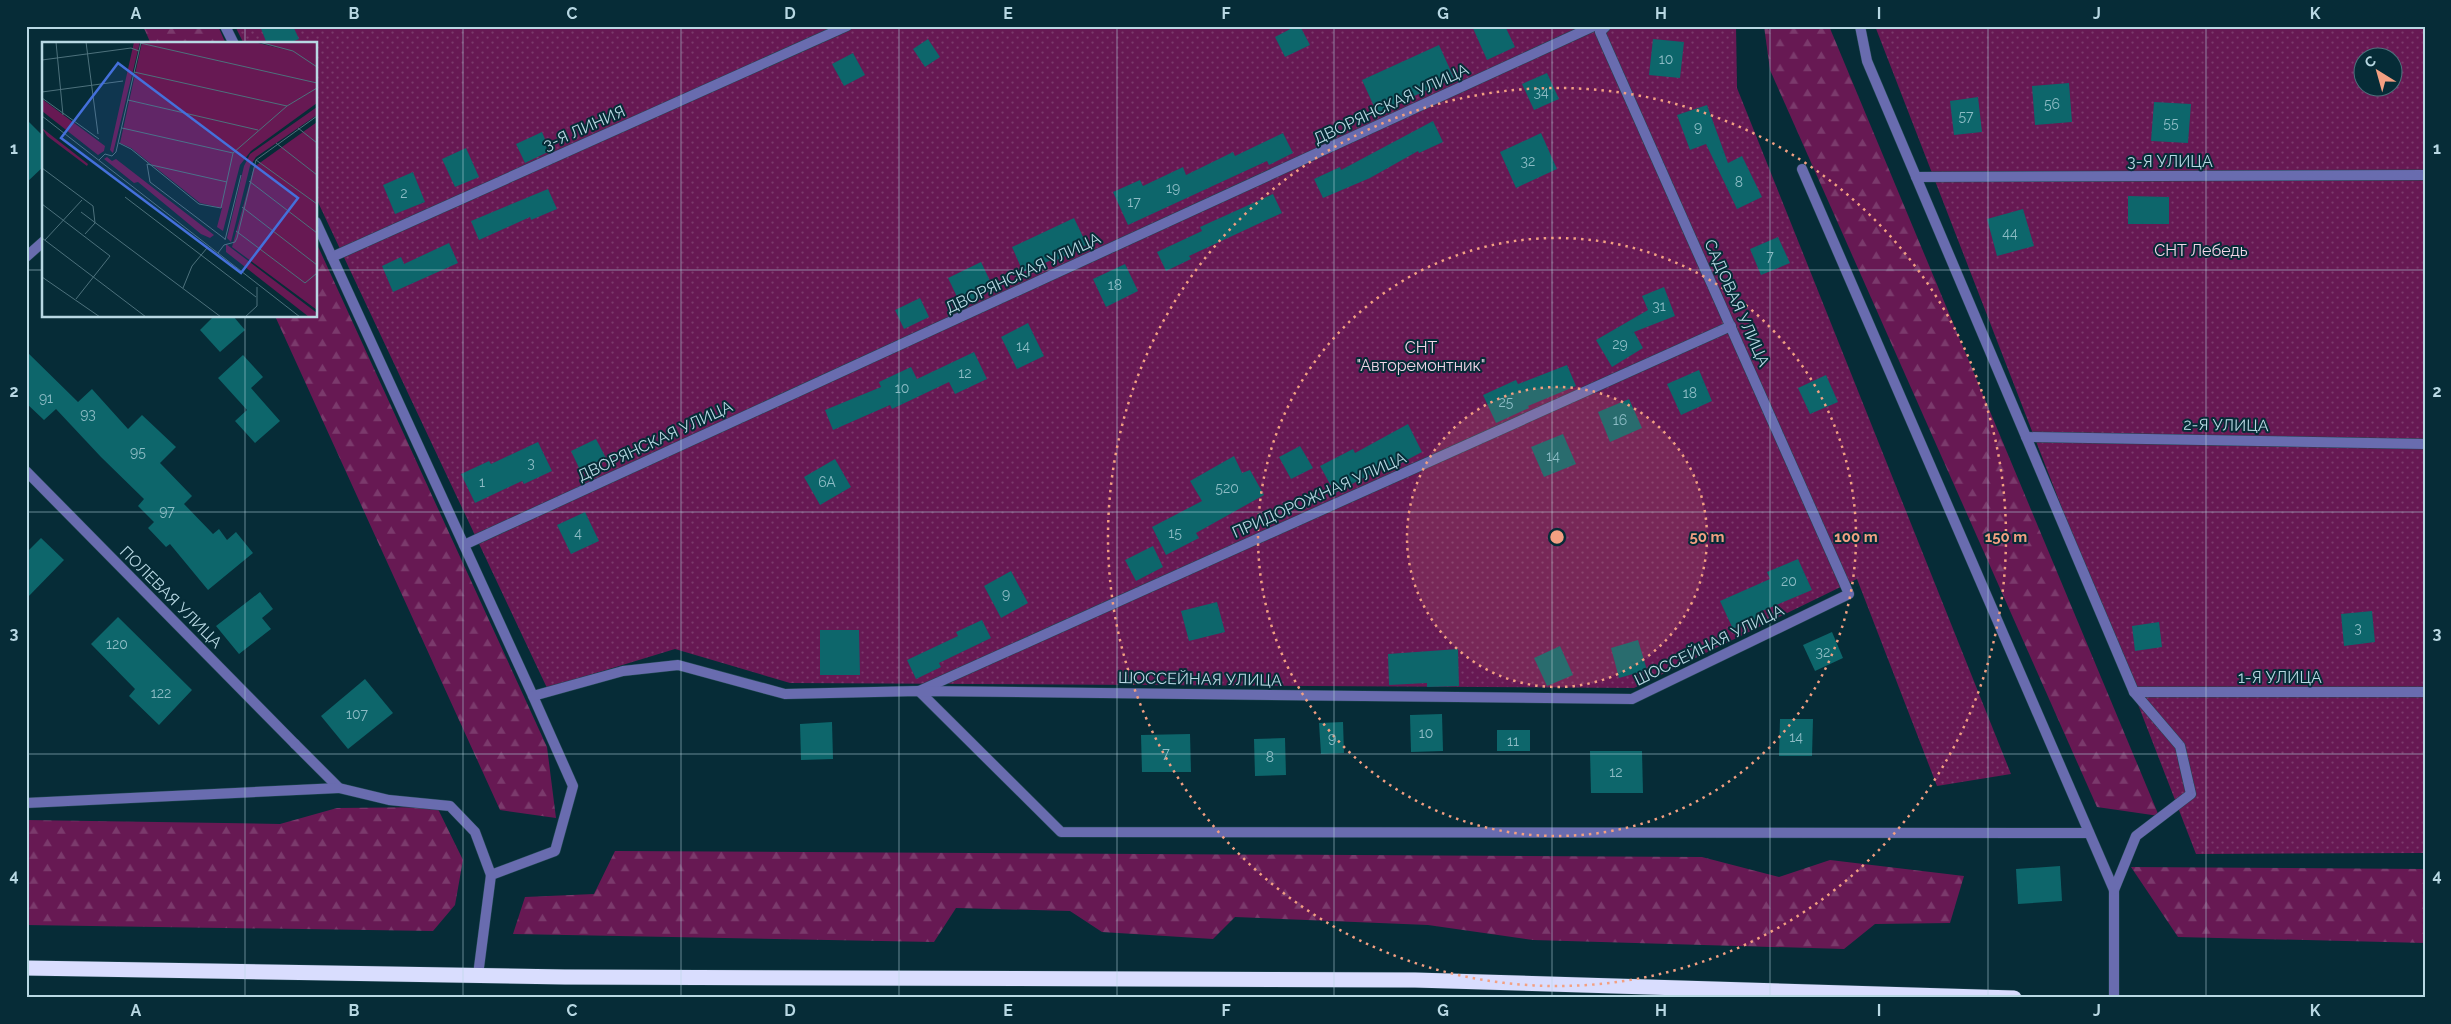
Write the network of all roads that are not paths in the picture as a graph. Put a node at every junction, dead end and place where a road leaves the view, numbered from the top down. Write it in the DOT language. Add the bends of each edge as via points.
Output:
graph roads {
  1 [pos="225,26"];
  2 [pos="847,26"];
  3 [pos="1594,26"];
  4 [pos="1606,26"];
  5 [pos="1860,26"];
  6 [pos="233,42"];
  7 [pos="1802,169"];
  8 [pos="2425,175"];
  9 [pos="1916,177"];
  10 [pos="318,226"];
  11 [pos="42,243"];
  12 [pos="26,257"];
  13 [pos="332,257"];
  14 [pos="1731,326"];
  15 [pos="2026,437"];
  16 [pos="2425,444"];
  17 [pos="26,471"];
  18 [pos="464,546"];
  19 [pos="1849,594"];
  20 [pos="919,691"];
  21 [pos="2134,692"];
  22 [pos="2425,692"];
  23 [pos="533,696"];
  24 [pos="339,788"];
  25 [pos="26,803"];
  26 [pos="2089,833"];
  27 [pos="491,875"];
  28 [pos="2114,890"];
  29 [pos="26,968"];
  30 [pos="478,976"];
  31 [pos="2014,998"];
  32 [pos="2114,998"];
  1 -- 6 [label="street"];
  2 -- 13 [label="street, 3-Я ЛИНИЯ"];
  3 -- 18 [label="street, ДВОРЯНСКАЯ УЛИЦА"];
  4 -- 14 [label="street, САДОВАЯ УЛИЦА" via="1600,32"];
  5 -- 9 [label="street" via="1867,61"];
  7 -- 26 [label="street"];
  8 -- 9 [label="street, 3-Я УЛИЦА"];
  9 -- 15 [label="street"];
  10 -- 13 [label="street"];
  11 -- 12 [label="street"];
  13 -- 18 [label="street"];
  14 -- 19 [label="street, САДОВАЯ УЛИЦА"];
  14 -- 20 [label="street, ПРИДОРОЖНАЯ УЛИЦА"];
  15 -- 16 [label="street, 2-Я УЛИЦА"];
  15 -- 21 [label="street"];
  17 -- 24 [label="street, ПОЛЕВАЯ УЛИЦА"];
  18 -- 23 [label="street"];
  19 -- 20 [label="street, ШОССЕЙНАЯ УЛИЦА" via="1632,699"];
  20 -- 23 [label="street, ШОССЕЙНАЯ УЛИЦА" via="785,694 678,665 623,671"];
  20 -- 26 [label="street" via="1061,832"];
  21 -- 22 [label="street, 1-Я УЛИЦА"];
  21 -- 28 [label="street" via="2180,746 2191,794 2136,836"];
  23 -- 27 [label="street" via="572,786 555,851"];
  24 -- 25 [label="street"];
  24 -- 27 [label="street" via="389,800 450,806 475,832"];
  26 -- 28 [label="street"];
  27 -- 30 [label="street"];
  28 -- 32 [label="street"];
  29 -- 30 [label="highway"];
  30 -- 31 [label="highway" via="1415,980"];
}
